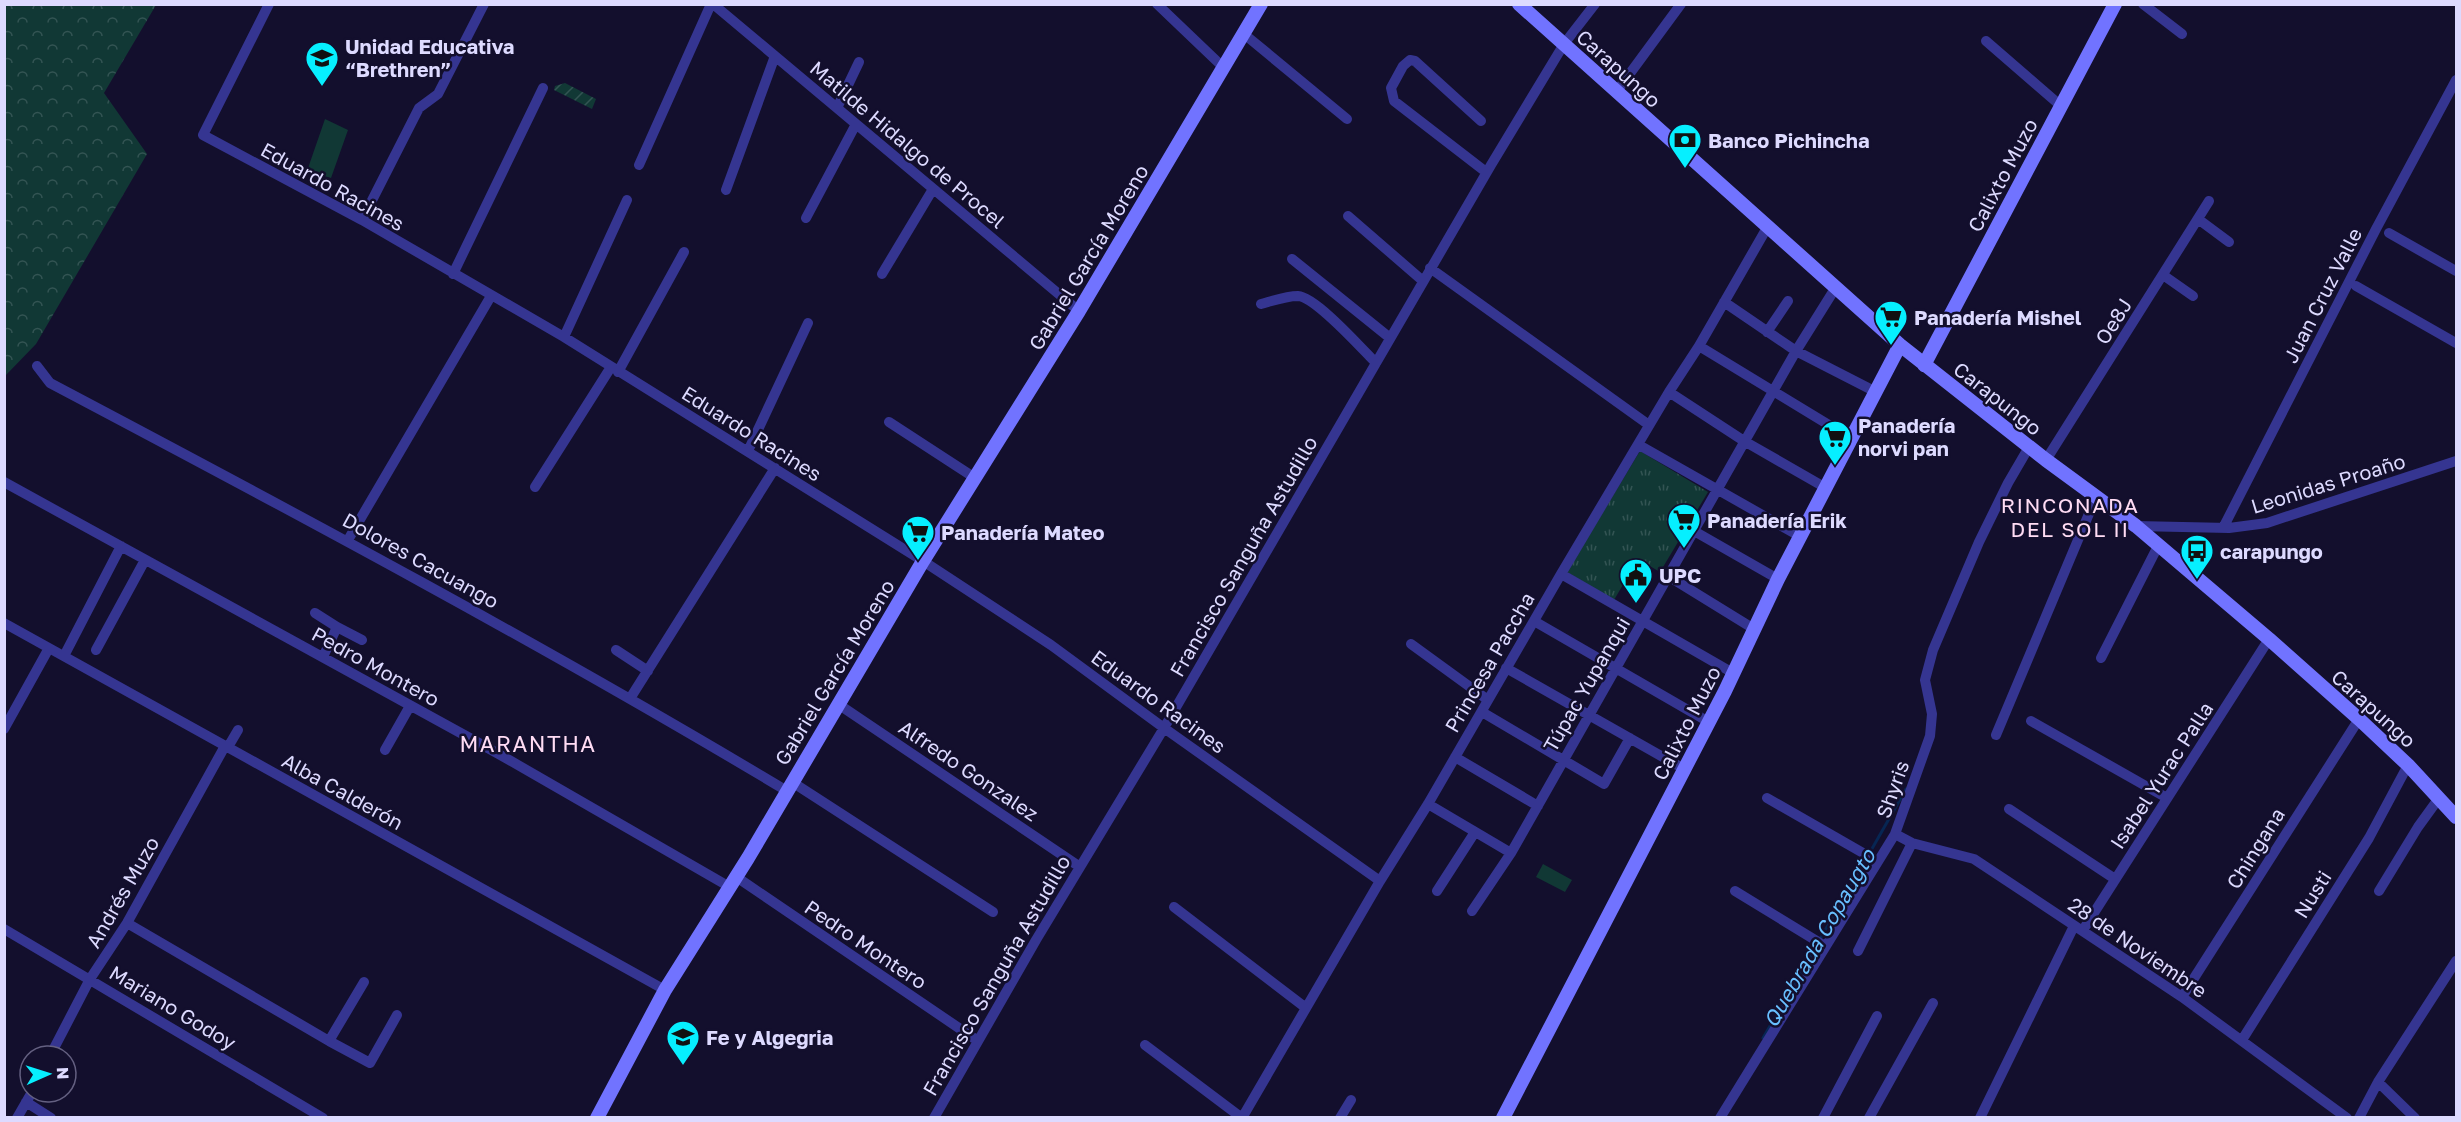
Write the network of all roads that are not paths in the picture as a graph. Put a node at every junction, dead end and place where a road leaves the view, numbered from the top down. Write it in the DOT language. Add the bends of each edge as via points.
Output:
graph roads {
  1 [pos="269,4"];
  2 [pos="484,4"];
  3 [pos="712,4"];
  4 [pos="1157,4"];
  5 [pos="1261,4"];
  6 [pos="1595,4"];
  7 [pos="1681,4"];
  8 [pos="2115,4"];
  9 [pos="2143,4"];
  10 [pos="1523,6"];
  11 [pos="1244,34"];
  12 [pos="2182,34"];
  13 [pos="1986,41"];
  14 [pos="1564,44"];
  15 [pos="775,56"];
  16 [pos="859,62"];
  17 [pos="1224,68"];
  18 [pos="2457,80"];
  19 [pos="543,88"];
  20 [pos="1617,91"];
  21 [pos="2061,106"];
  22 [pos="837,108"];
  23 [pos="1347,118"];
  24 [pos="1480,121"];
  25 [pos="856,124"];
  26 [pos="639,165"];
  27 [pos="1486,172"];
  28 [pos="933,189"];
  29 [pos="726,190"];
  30 [pos="627,200"];
  31 [pos="2209,201"];
  32 [pos="1348,216"];
  33 [pos="806,218"];
  34 [pos="2198,219"];
  35 [pos="362,220"];
  36 [pos="1767,226"];
  37 [pos="2389,233"];
  38 [pos="2229,242"];
  39 [pos="684,252"];
  40 [pos="1292,260"];
  41 [pos="1430,268"];
  42 [pos="2457,271"];
  43 [pos="453,274"];
  44 [pos="882,274"];
  45 [pos="2163,275"];
  46 [pos="1423,281"];
  47 [pos="1836,286"];
  48 [pos="2356,286"];
  49 [pos="491,296"];
  50 [pos="2193,296"];
  51 [pos="1788,301"];
  52 [pos="1724,302"];
  53 [pos="1261,303"];
  54 [pos="1079,311"];
  55 [pos="808,323"];
  56 [pos="1767,332"];
  57 [pos="564,337"];
  58 [pos="1390,338"];
  59 [pos="2457,343"];
  60 [pos="1900,345"];
  61 [pos="1699,346"];
  62 [pos="1796,351"];
  63 [pos="1376,363"];
  64 [pos="1924,365"];
  65 [pos="37,366"];
  66 [pos="614,369"];
  67 [pos="1669,392"];
  68 [pos="1876,392"];
  69 [pos="1772,393"];
  70 [pos="889,422"];
  71 [pos="1649,425"];
  72 [pos="1852,440"];
  73 [pos="1744,441"];
  74 [pos="1639,445"];
  75 [pos="2029,447"];
  76 [pos="748,451"];
  77 [pos="2046,460"];
  78 [pos="2457,461"];
  79 [pos="775,468"];
  80 [pos="975,478"];
  81 [pos="4,482"];
  82 [pos="535,487"];
  83 [pos="1826,488"];
  84 [pos="1716,490"];
  85 [pos="2096,497"];
  86 [pos="2136,526"];
  87 [pos="2223,528"];
  88 [pos="1694,531"];
  89 [pos="1801,537"];
  90 [pos="348,540"];
  91 [pos="122,546"];
  92 [pos="2158,546"];
  93 [pos="145,560"];
  94 [pos="923,561"];
  95 [pos="1561,574"];
  96 [pos="1668,576"];
  97 [pos="1778,579"];
  98 [pos="315,613"];
  99 [pos="1534,621"];
  100 [pos="1642,621"];
  101 [pos="4,623"];
  102 [pos="337,627"];
  103 [pos="1754,629"];
  104 [pos="2269,639"];
  105 [pos="362,640"];
  106 [pos="1411,644"];
  107 [pos="50,648"];
  108 [pos="96,650"];
  109 [pos="616,650"];
  110 [pos="64,656"];
  111 [pos="323,657"];
  112 [pos="2101,658"];
  113 [pos="1616,666"];
  114 [pos="1506,668"];
  115 [pos="648,671"];
  116 [pos="1733,673"];
  117 [pos="631,697"];
  118 [pos="1488,700"];
  119 [pos="838,704"];
  120 [pos="410,706"];
  121 [pos="1482,712"];
  122 [pos="1589,715"];
  123 [pos="2359,719"];
  124 [pos="1707,721"];
  125 [pos="2031,721"];
  126 [pos="1164,728"];
  127 [pos="4,729"];
  128 [pos="238,730"];
  129 [pos="1996,735"];
  130 [pos="1630,738"];
  131 [pos="226,747"];
  132 [pos="385,750"];
  133 [pos="1455,757"];
  134 [pos="1563,760"];
  135 [pos="2408,765"];
  136 [pos="1684,769"];
  137 [pos="789,786"];
  138 [pos="1767,798"];
  139 [pos="2167,798"];
  140 [pos="2439,798"];
  141 [pos="1428,804"];
  142 [pos="1538,806"];
  143 [pos="2008,809"];
  144 [pos="2457,817"];
  145 [pos="1475,832"];
  146 [pos="1895,834"];
  147 [pos="1912,843"];
  148 [pos="1511,853"];
  149 [pos="1877,861"];
  150 [pos="1080,867"];
  151 [pos="2115,879"];
  152 [pos="731,881"];
  153 [pos="1380,881"];
  154 [pos="1437,891"];
  155 [pos="1735,891"];
  156 [pos="2379,891"];
  157 [pos="1174,908"];
  158 [pos="1472,911"];
  159 [pos="993,912"];
  160 [pos="127,923"];
  161 [pos="2078,928"];
  162 [pos="4,929"];
  163 [pos="1825,946"];
  164 [pos="1858,951"];
  165 [pos="2455,969"];
  166 [pos="90,979"];
  167 [pos="364,982"];
  168 [pos="665,990"];
  169 [pos="2182,997"];
  170 [pos="1933,1004"];
  171 [pos="1306,1008"];
  172 [pos="397,1015"];
  173 [pos="1877,1016"];
  174 [pos="2242,1040"];
  175 [pos="329,1041"];
  176 [pos="978,1041"];
  177 [pos="56,1044"];
  178 [pos="1145,1045"];
  179 [pos="2378,1082"];
  180 [pos="1351,1100"];
  181 [pos="25,1104"];
  182 [pos="29,1104"];
  183 [pos="17,1118"];
  184 [pos="51,1118"];
  185 [pos="322,1118"];
  186 [pos="597,1118"];
  187 [pos="934,1118"];
  188 [pos="1242,1118"];
  189 [pos="1340,1118"];
  190 [pos="1503,1118"];
  191 [pos="1720,1118"];
  192 [pos="1823,1118"];
  193 [pos="1869,1118"];
  194 [pos="1980,1118"];
  195 [pos="2347,1118"];
  196 [pos="2359,1118"];
  197 [pos="2415,1118"];
  1 -- 35 [label="street, Eduardo Racines" via="203,135"];
  2 -- 35 [label="street" via="438,94 419,108"];
  3 -- 15 [label="street, Matilde Hidalgo de Procel"];
  3 -- 26 [label="street"];
  4 -- 17 [label="street"];
  5 -- 11 [label="street, Gabriel García Moreno"];
  6 -- 14 [label="street, Francisco Sanguña Astudillo"];
  7 -- 20 [label="street"];
  8 -- 21 [label="street, Calixto Muzo"];
  9 -- 12 [label="street"];
  10 -- 14 [label="street, Carapungo"];
  11 -- 17 [label="street, Gabriel García Moreno"];
  11 -- 23 [label="street"];
  13 -- 21 [label="street"];
  14 -- 20 [label="street, Carapungo"];
  14 -- 27 [label="street, Francisco Sanguña Astudillo"];
  15 -- 22 [label="street, Matilde Hidalgo de Procel"];
  15 -- 29 [label="street"];
  16 -- 22 [label="street"];
  17 -- 54 [label="street, Gabriel García Moreno"];
  18 -- 87 [label="street, Juan Cruz Valle"];
  19 -- 43 [label="street"];
  20 -- 36 [label="street, Carapungo"];
  21 -- 64 [label="street, Calixto Muzo"];
  22 -- 25 [label="street, Matilde Hidalgo de Procel"];
  24 -- 27 [label="street" via="1415,61 1403,66 1391,88 1394,101"];
  25 -- 28 [label="street, Matilde Hidalgo de Procel"];
  25 -- 33 [label="street"];
  27 -- 41 [label="street, Francisco Sanguña Astudillo"];
  28 -- 44 [label="street"];
  28 -- 54 [label="street, Matilde Hidalgo de Procel"];
  30 -- 57 [label="street"];
  31 -- 34 [label="street, Oe8J"];
  32 -- 46 [label="street"];
  34 -- 38 [label="street"];
  34 -- 45 [label="street, Oe8J"];
  35 -- 43 [label="street, Eduardo Racines"];
  36 -- 47 [label="street, Carapungo"];
  36 -- 52 [label="street, Princesa Paccha"];
  37 -- 42 [label="street"];
  39 -- 66 [label="street"];
  40 -- 58 [label="street"];
  41 -- 46 [label="street, Francisco Sanguña Astudillo"];
  41 -- 71 [label="street"];
  43 -- 49 [label="street, Eduardo Racines"];
  45 -- 50 [label="street"];
  45 -- 77 [label="street, Oe8J"];
  46 -- 58 [label="street, Francisco Sanguña Astudillo"];
  47 -- 60 [label="street, Carapungo"];
  47 -- 62 [label="street, Túpac Yupanqui"];
  48 -- 59 [label="street"];
  49 -- 57 [label="street, Eduardo Racines"];
  49 -- 90 [label="street"];
  51 -- 56 [label="street"];
  52 -- 56 [label="street"];
  52 -- 61 [label="street, Princesa Paccha"];
  53 -- 63 [label="street" via="1298,296 1306,299 1335,321"];
  54 -- 80 [label="street, Gabriel García Moreno"];
  55 -- 76 [label="street"];
  56 -- 62 [label="street"];
  57 -- 66 [label="street, Eduardo Racines"];
  58 -- 63 [label="street, Francisco Sanguña Astudillo"];
  60 -- 64 [label="street, Carapungo"];
  60 -- 68 [label="street, Calixto Muzo"];
  61 -- 67 [label="street, Princesa Paccha"];
  61 -- 69 [label="street"];
  62 -- 68 [label="street"];
  62 -- 69 [label="street, Túpac Yupanqui"];
  63 -- 126 [label="street, Francisco Sanguña Astudillo"];
  64 -- 75 [label="street, Carapungo"];
  65 -- 90 [label="street, Dolores Cacuango" via="50,382"];
  66 -- 76 [label="street, Eduardo Racines"];
  66 -- 82 [label="street"];
  67 -- 71 [label="street, Princesa Paccha"];
  67 -- 73 [label="street"];
  68 -- 72 [label="street, Calixto Muzo"];
  69 -- 72 [label="street"];
  69 -- 73 [label="street, Túpac Yupanqui"];
  70 -- 80 [label="street"];
  71 -- 74 [label="street, Princesa Paccha"];
  72 -- 83 [label="street, Calixto Muzo"];
  73 -- 83 [label="street"];
  73 -- 84 [label="street, Túpac Yupanqui"];
  74 -- 84 [label="street"];
  74 -- 95 [label="street, Princesa Paccha"];
  75 -- 77 [label="street, Carapungo"];
  75 -- 146 [label="street, Shyris" via="1979,542 1933,650 1925,680 1932,714 1930,736"];
  76 -- 79 [label="street, Eduardo Racines"];
  77 -- 85 [label="street, Carapungo"];
  78 -- 87 [label="street, Leonidas Proaño" via="2267,523"];
  79 -- 94 [label="street, Eduardo Racines"];
  79 -- 115 [label="street"];
  80 -- 94 [label="street, Gabriel García Moreno"];
  81 -- 91 [label="street, Pedro Montero"];
  83 -- 89 [label="street, Calixto Muzo"];
  84 -- 88 [label="street, Túpac Yupanqui"];
  84 -- 89 [label="street"];
  85 -- 86 [label="street, Carapungo"];
  85 -- 129 [label="street"];
  86 -- 87 [label="street, Leonidas Proaño"];
  86 -- 92 [label="street, Carapungo"];
  88 -- 96 [label="street, Túpac Yupanqui"];
  88 -- 97 [label="street"];
  89 -- 97 [label="street, Calixto Muzo"];
  90 -- 117 [label="street, Dolores Cacuango"];
  91 -- 93 [label="street, Pedro Montero"];
  91 -- 110 [label="street"];
  92 -- 104 [label="street, Carapungo"];
  92 -- 112 [label="street"];
  93 -- 108 [label="street"];
  93 -- 111 [label="street, Pedro Montero"];
  94 -- 119 [label="street, Gabriel García Moreno"];
  94 -- 126 [label="street, Eduardo Racines" via="1052,645"];
  95 -- 99 [label="street, Princesa Paccha"];
  95 -- 100 [label="street"];
  96 -- 100 [label="street, Túpac Yupanqui"];
  96 -- 103 [label="street"];
  97 -- 103 [label="street, Calixto Muzo"];
  98 -- 102 [label="street"];
  99 -- 113 [label="street"];
  99 -- 114 [label="street, Princesa Paccha"];
  100 -- 113 [label="street, Túpac Yupanqui"];
  100 -- 116 [label="street"];
  101 -- 107 [label="street, Alba Calderón"];
  102 -- 105 [label="street"];
  102 -- 111 [label="street"];
  103 -- 116 [label="street, Calixto Muzo"];
  104 -- 123 [label="street, Carapungo"];
  104 -- 139 [label="street, Isabel Yurac Palla"];
  106 -- 118 [label="street"];
  107 -- 110 [label="street, Alba Calderón"];
  107 -- 127 [label="street"];
  109 -- 115 [label="street"];
  110 -- 131 [label="street, Alba Calderón"];
  111 -- 120 [label="street, Pedro Montero"];
  113 -- 122 [label="street, Túpac Yupanqui"];
  113 -- 124 [label="street"];
  114 -- 118 [label="street, Princesa Paccha"];
  114 -- 122 [label="street"];
  115 -- 117 [label="street"];
  116 -- 124 [label="street, Calixto Muzo"];
  117 -- 137 [label="street, Dolores Cacuango"];
  118 -- 121 [label="street, Princesa Paccha"];
  119 -- 137 [label="street, Gabriel García Moreno"];
  119 -- 150 [label="street, Alfredo Gonzalez"];
  120 -- 132 [label="street"];
  120 -- 152 [label="street, Pedro Montero"];
  121 -- 133 [label="street, Princesa Paccha"];
  121 -- 134 [label="street"];
  122 -- 130 [label="street"];
  122 -- 134 [label="street, Túpac Yupanqui"];
  123 -- 135 [label="street, Carapungo"];
  123 -- 169 [label="street, Chingana"];
  124 -- 136 [label="street, Calixto Muzo"];
  125 -- 139 [label="street"];
  126 -- 150 [label="street, Francisco Sanguña Astudillo"];
  126 -- 153 [label="street, Eduardo Racines"];
  128 -- 131 [label="street, Andrés Muzo"];
  130 -- 134 [label="street" via="1604,784"];
  130 -- 136 [label="street"];
  131 -- 160 [label="street, Andrés Muzo"];
  131 -- 168 [label="street, Alba Calderón"];
  133 -- 141 [label="street, Princesa Paccha"];
  133 -- 142 [label="street"];
  134 -- 142 [label="street, Túpac Yupanqui"];
  135 -- 140 [label="street, Carapungo"];
  135 -- 174 [label="street, Nusti" via="2369,838"];
  136 -- 190 [label="street, Calixto Muzo"];
  137 -- 152 [label="street, Gabriel García Moreno"];
  137 -- 159 [label="street, Dolores Cacuango"];
  138 -- 149 [label="street"];
  139 -- 151 [label="street, Isabel Yurac Palla"];
  140 -- 144 [label="street, Carapungo"];
  140 -- 156 [label="street"];
  141 -- 145 [label="street"];
  141 -- 153 [label="street, Princesa Paccha"];
  142 -- 148 [label="street, Túpac Yupanqui"];
  143 -- 151 [label="street"];
  145 -- 148 [label="street"];
  145 -- 154 [label="street"];
  146 -- 147 [label="street, 28 de Noviembre"];
  146 -- 149 [label="street, Shyris"];
  147 -- 161 [label="street, 28 de Noviembre" via="1974,860"];
  147 -- 164 [label="street"];
  148 -- 158 [label="street, Túpac Yupanqui"];
  149 -- 163 [label="street, Shyris"];
  150 -- 176 [label="street, Francisco Sanguña Astudillo"];
  151 -- 161 [label="street, Isabel Yurac Palla"];
  152 -- 168 [label="street, Gabriel García Moreno"];
  152 -- 176 [label="street, Pedro Montero"];
  153 -- 171 [label="street, Princesa Paccha"];
  155 -- 163 [label="street"];
  157 -- 171 [label="street"];
  160 -- 166 [label="street, Andrés Muzo"];
  160 -- 175 [label="street"];
  161 -- 169 [label="street, 28 de Noviembre"];
  161 -- 194 [label="street, Isabel Yurac Palla"];
  162 -- 166 [label="street, Mariano Godoy"];
  163 -- 191 [label="street, Shyris"];
  165 -- 179 [label="street"];
  166 -- 177 [label="street, Andrés Muzo"];
  166 -- 185 [label="street, Mariano Godoy"];
  167 -- 175 [label="street"];
  168 -- 186 [label="street, Gabriel García Moreno"];
  169 -- 174 [label="street, 28 de Noviembre"];
  170 -- 193 [label="street"];
  171 -- 188 [label="street, Princesa Paccha"];
  172 -- 175 [label="street" via="370,1063"];
  173 -- 192 [label="street"];
  174 -- 195 [label="street, 28 de Noviembre"];
  176 -- 187 [label="street, Francisco Sanguña Astudillo"];
  178 -- 188 [label="street"];
  179 -- 196 [label="street"];
  179 -- 197 [label="street"];
  180 -- 189 [label="street"];
  181 -- 183 [label="street"];
  182 -- 184 [label="street"];
}
